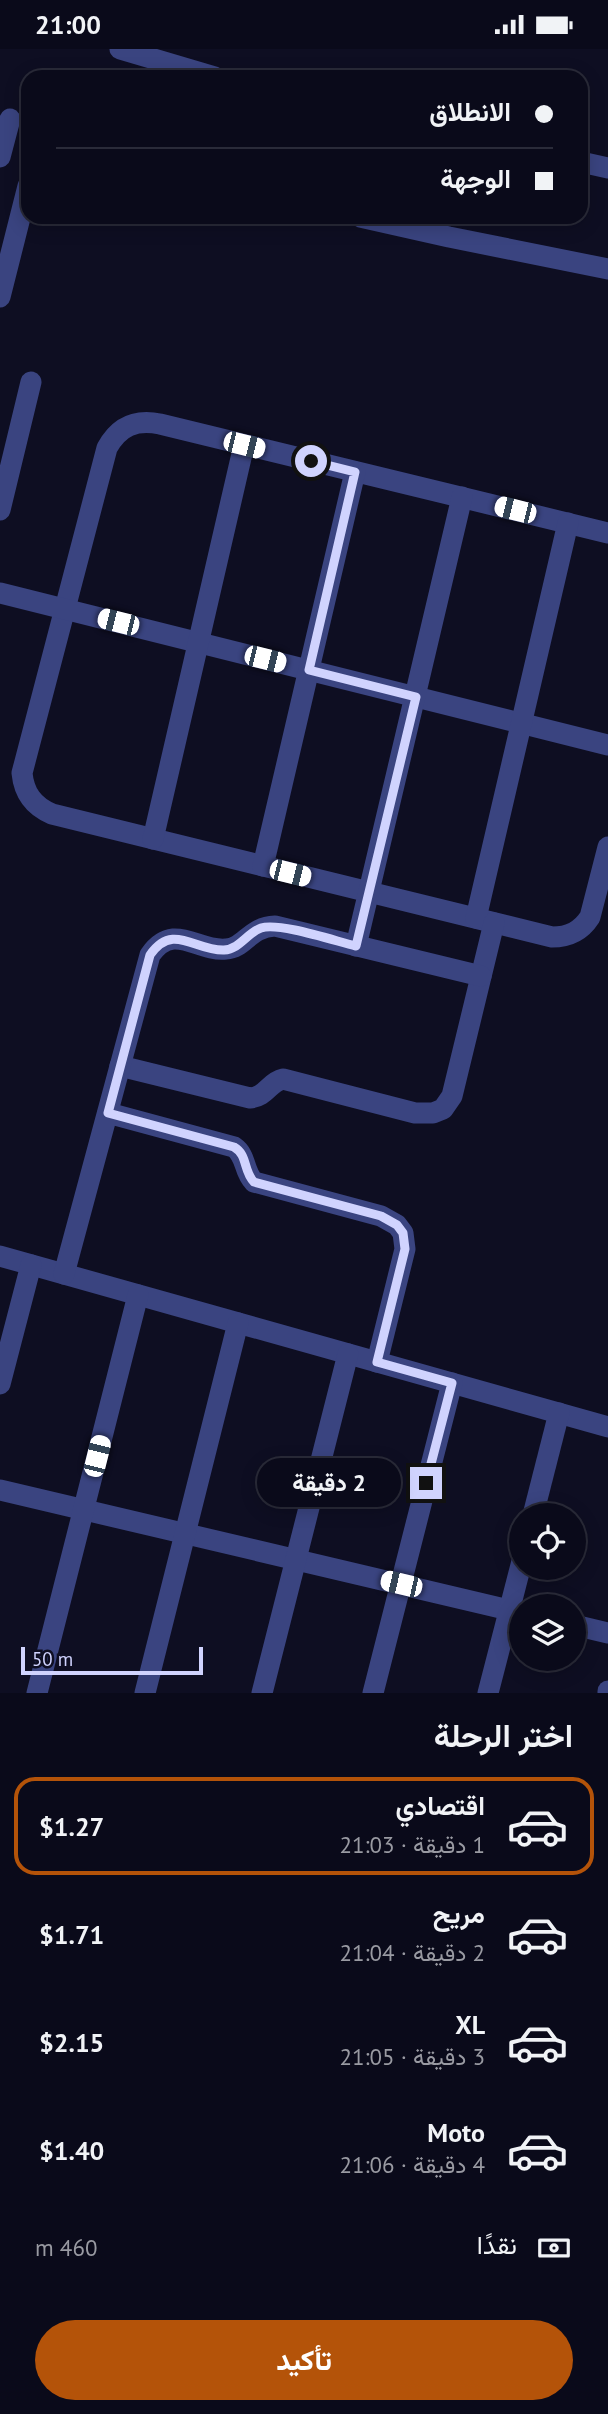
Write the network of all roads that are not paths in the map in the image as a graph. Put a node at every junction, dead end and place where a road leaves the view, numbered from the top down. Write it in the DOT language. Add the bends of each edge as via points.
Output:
graph roads {
  1 [pos="120,49"];
  2 [pos="191,70"];
  3 [pos="13,120"];
  4 [pos="0,157"];
  5 [pos="588,162"];
  6 [pos="607,162"];
  7 [pos="21,214"];
  8 [pos="391,224"];
  9 [pos="608,268"];
  10 [pos="0,297"];
  11 [pos="31,382"];
  12 [pos="244,445"];
  13 [pos="355,472"];
  14 [pos="463,497"];
  15 [pos="0,510"];
  16 [pos="568,523"];
  17 [pos="608,533"];
  18 [pos="0,593"];
  19 [pos="65,609"];
  20 [pos="198,642"];
  21 [pos="309,670"];
  22 [pos="416,697"];
  23 [pos="521,723"];
  24 [pos="608,745"];
  25 [pos="153,839"];
  26 [pos="608,847"];
  27 [pos="263,866"];
  28 [pos="370,893"];
  29 [pos="601,910"];
  30 [pos="485,921"];
  31 [pos="356,946"];
  32 [pos="481,976"];
  33 [pos="120,1066"];
  34 [pos="108,1113"];
  35 [pos="0,1257"];
  36 [pos="31,1265"];
  37 [pos="64,1275"];
  38 [pos="138,1295"];
  39 [pos="238,1323"];
  40 [pos="348,1354"];
  41 [pos="377,1362"];
  42 [pos="452,1383"];
  43 [pos="0,1384"];
  44 [pos="559,1413"];
  45 [pos="608,1427"];
  46 [pos="0,1490"];
  47 [pos="536,1503"];
  48 [pos="83,1509"];
  49 [pos="186,1533"];
  50 [pos="296,1559"];
  51 [pos="401,1584"];
  52 [pos="509,1610"];
  53 [pos="586,1628"];
  54 [pos="509,1629"];
  55 [pos="608,1633"];
  56 [pos="37,1693"];
  57 [pos="145,1693"];
  58 [pos="262,1693"];
  59 [pos="373,1693"];
  60 [pos="488,1693"];
  1 -- 2 [label="street"];
  3 -- 4 [label="street"];
  5 -- 6 [label="street"];
  7 -- 10 [label="street"];
  8 -- 9 [label="street"];
  11 -- 15 [label="street"];
  12 -- 13 [label="street"];
  12 -- 19 [label="street" via="149,422 120,431 107,448"];
  12 -- 20 [label="street"];
  13 -- 14 [label="street"];
  13 -- 21 [label="street"];
  14 -- 16 [label="street"];
  14 -- 22 [label="street"];
  16 -- 17 [label="street"];
  16 -- 23 [label="street"];
  18 -- 19 [label="street"];
  19 -- 20 [label="street"];
  19 -- 25 [label="street" via="22,773 27,794 52,814"];
  20 -- 21 [label="street"];
  20 -- 25 [label="street"];
  21 -- 22 [label="street"];
  21 -- 27 [label="street"];
  22 -- 23 [label="street"];
  22 -- 28 [label="street"];
  23 -- 24 [label="street"];
  23 -- 30 [label="street"];
  25 -- 27 [label="street"];
  26 -- 29 [label="street"];
  27 -- 28 [label="street"];
  28 -- 30 [label="street"];
  28 -- 31 [label="street"];
  29 -- 30 [label="street" via="578,931 561,937"];
  30 -- 32 [label="street"];
  31 -- 32 [label="street"];
  31 -- 33 [label="street" via="275,926 258,929 225,950 180,939 162,942 150,955"];
  32 -- 33 [label="street" via="452,1096 443,1109 433,1113 405,1111 283,1079 264,1094 250,1098"];
  33 -- 34 [label="street"];
  34 -- 37 [label="street"];
  34 -- 41 [label="street" via="234,1147 254,1182 371,1213 397,1225 405,1249"];
  35 -- 36 [label="street"];
  36 -- 37 [label="street"];
  36 -- 43 [label="street"];
  37 -- 38 [label="street"];
  38 -- 39 [label="street"];
  38 -- 48 [label="street"];
  39 -- 40 [label="street"];
  39 -- 49 [label="street"];
  40 -- 41 [label="street"];
  40 -- 50 [label="street"];
  41 -- 42 [label="street"];
  42 -- 44 [label="street"];
  42 -- 51 [label="street"];
  44 -- 45 [label="street"];
  44 -- 47 [label="street"];
  46 -- 48 [label="street"];
  48 -- 49 [label="street"];
  48 -- 56 [label="street"];
  49 -- 50 [label="street"];
  49 -- 57 [label="street"];
  50 -- 51 [label="street"];
  50 -- 58 [label="street"];
  51 -- 52 [label="street"];
  51 -- 59 [label="street"];
  53 -- 55 [label="street"];
  54 -- 60 [label="street"];
}
